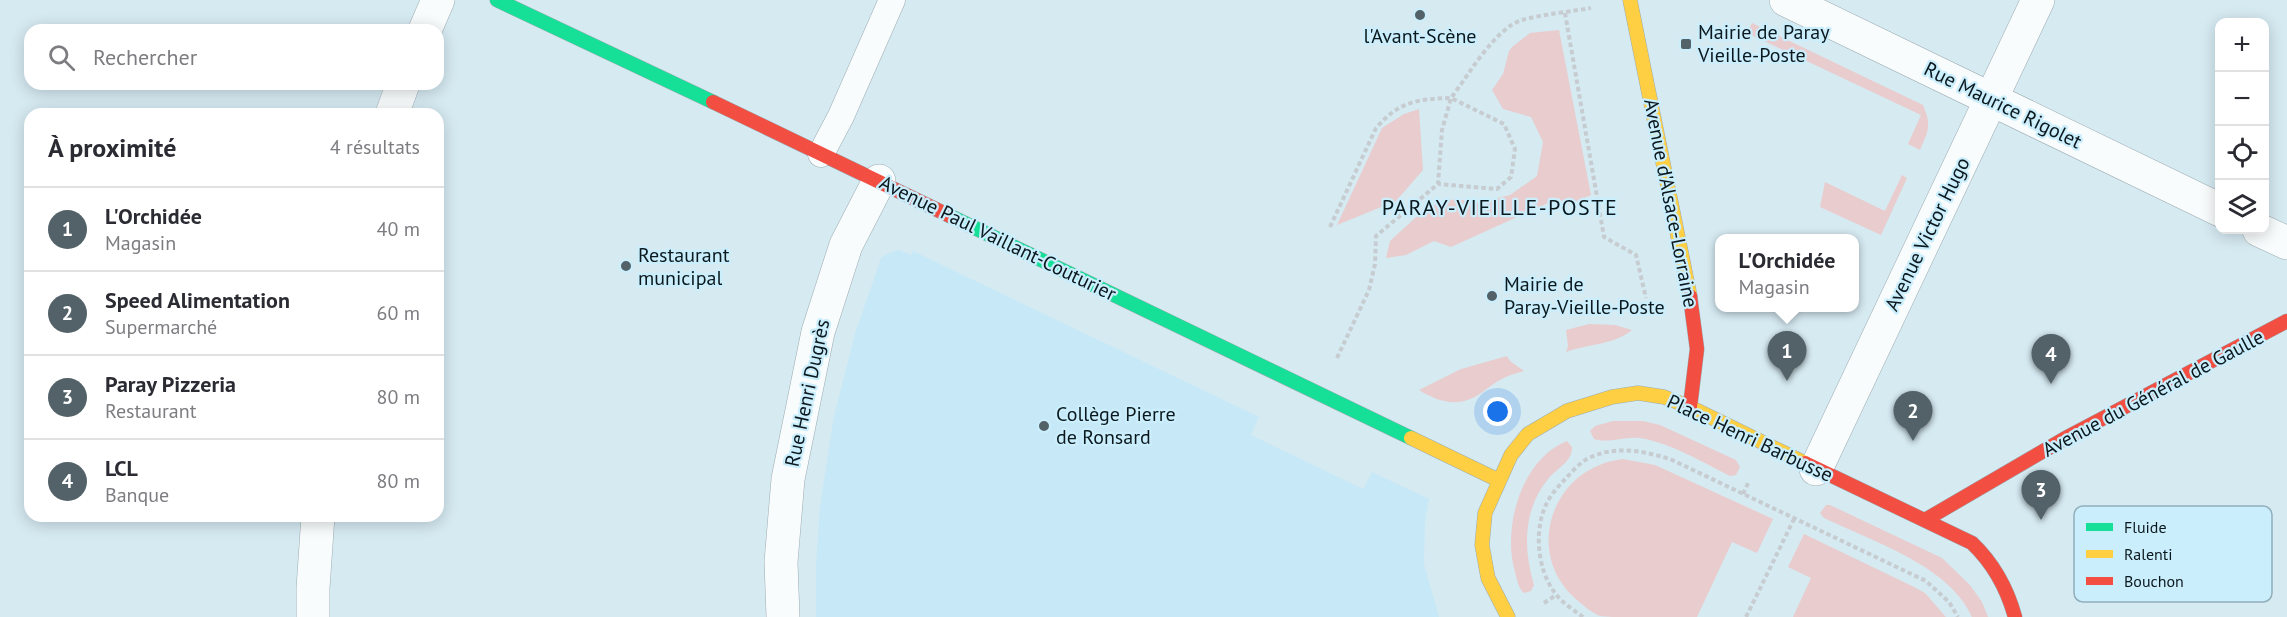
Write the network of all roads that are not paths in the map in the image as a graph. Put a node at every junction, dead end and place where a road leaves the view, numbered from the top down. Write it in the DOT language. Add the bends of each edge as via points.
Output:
graph roads {
  1 [pos="438,0"];
  2 [pos="497,0"];
  3 [pos="892,0"];
  4 [pos="1630,0"];
  5 [pos="1785,0"];
  6 [pos="2038,0"];
  7 [pos="428,24"];
  8 [pos="401,90"];
  9 [pos="1993,99"];
  10 [pos="394,108"];
  11 [pos="821,154"];
  12 [pos="879,181"];
  13 [pos="2215,208"];
  14 [pos="2268,234"];
  15 [pos="2287,243"];
  16 [pos="2287,321"];
  17 [pos="1690,407"];
  18 [pos="1816,469"];
  19 [pos="1498,480"];
  20 [pos="1925,520"];
  21 [pos="318,522"];
  22 [pos="313,617"];
  23 [pos="783,617"];
  24 [pos="1508,617"];
  25 [pos="2014,617"];
  1 -- 7 [label="street"];
  2 -- 11 [label="street, Avenue Paul Vaillant-Couturier"];
  3 -- 11 [label="lane"];
  4 -- 17 [label="street, Avenue d'Alsace-Lorraine" via="1693,309 1697,349"];
  5 -- 9 [label="street, Rue Maurice Rigolet"];
  6 -- 9 [label="street, Avenue Victor Hugo"];
  8 -- 10 [label="street"];
  9 -- 13 [label="street, Rue Maurice Rigolet"];
  9 -- 18 [label="street, Avenue Victor Hugo"];
  11 -- 12 [label="street, Avenue Paul Vaillant-Couturier"];
  12 -- 19 [label="street, Avenue Paul Vaillant-Couturier"];
  12 -- 23 [label="street, Rue Henri Dugrès" via="846,245 818,332 788,479 781,562"];
  14 -- 15 [label="street"];
  16 -- 20 [label="street, Avenue du Général de Gaulle" via="2064,439"];
  17 -- 18 [label="street, Place Henri Barbusse"];
  17 -- 19 [label="street, Place Henri Barbusse" via="1638,393 1567,411 1528,434"];
  18 -- 20 [label="street, Place Henri Barbusse"];
  19 -- 24 [label="street, Place Henri Barbusse" via="1485,513 1482,545 1488,578"];
  20 -- 25 [label="street, Place Henri Barbusse" via="1972,543 1988,557 2000,574"];
  21 -- 22 [label="street"];
}
